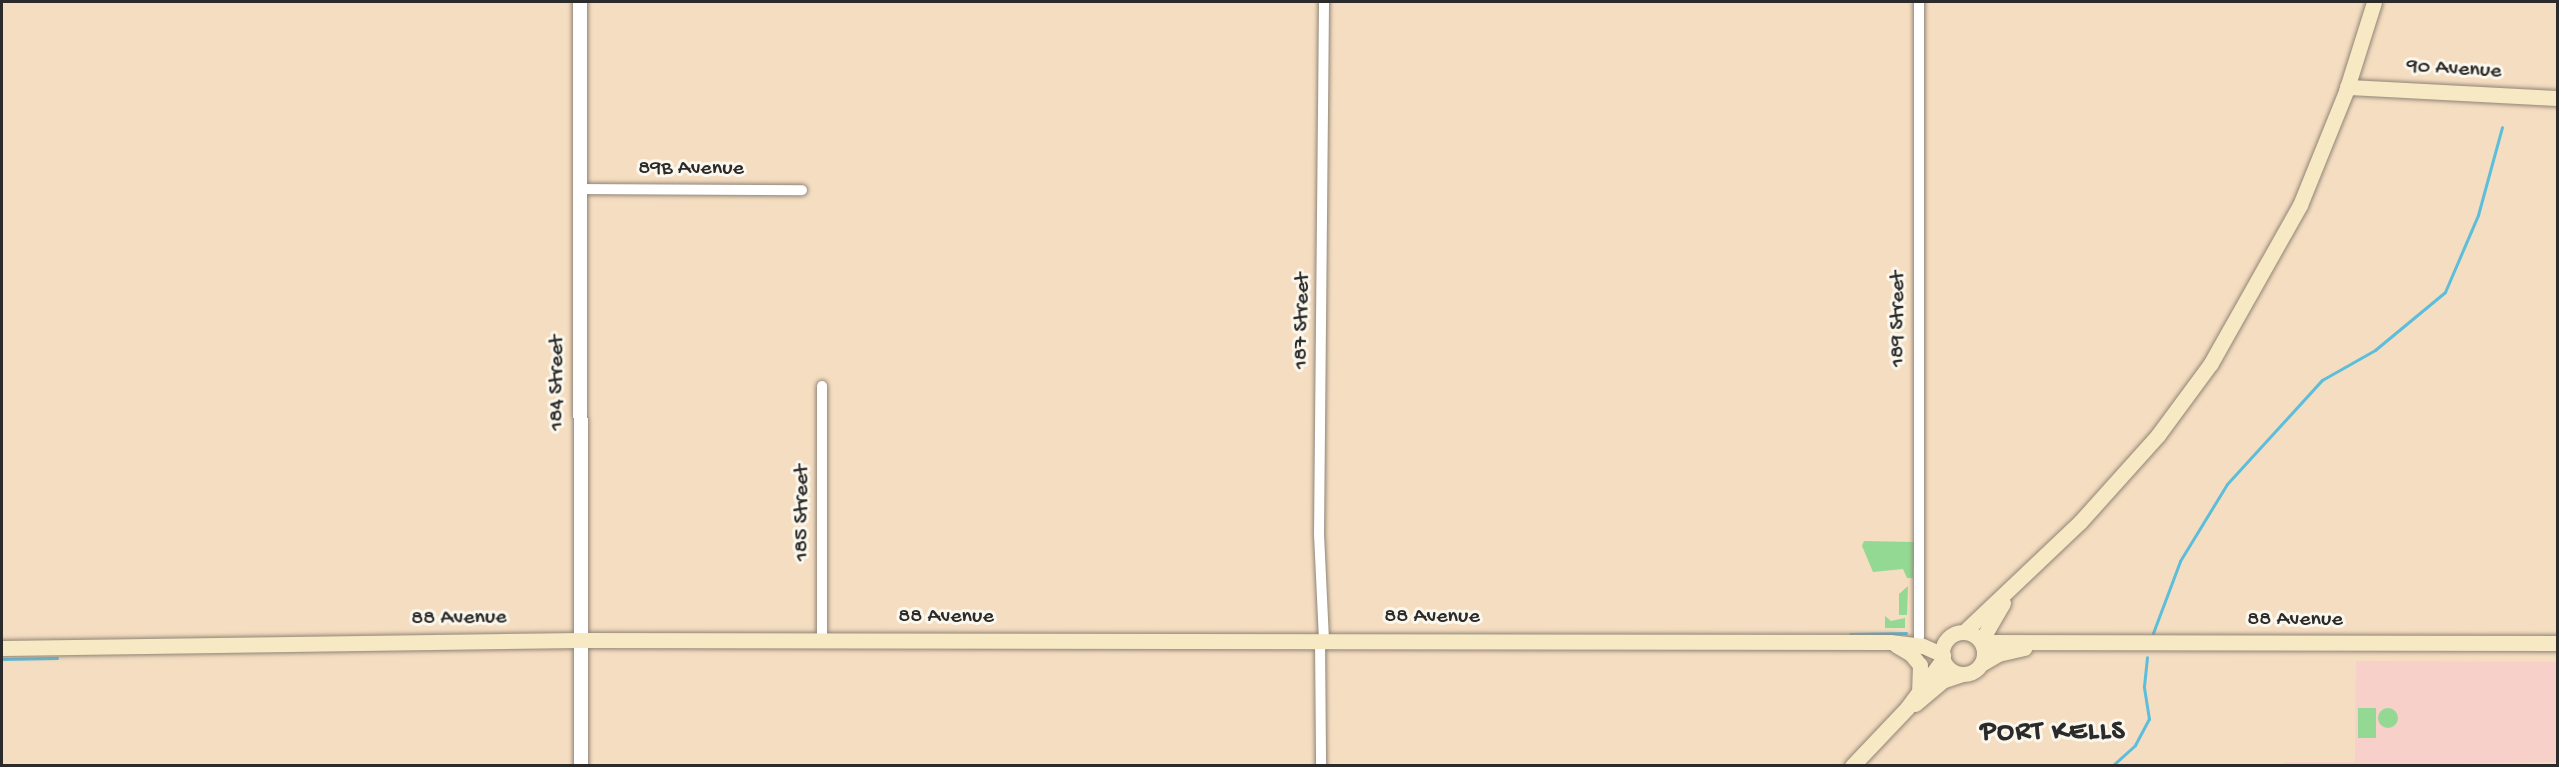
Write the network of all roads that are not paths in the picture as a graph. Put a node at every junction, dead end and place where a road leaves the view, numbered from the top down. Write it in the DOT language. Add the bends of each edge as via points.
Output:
graph roads {
  1 [pos="580,2"];
  2 [pos="1324,2"];
  3 [pos="1919,2"];
  4 [pos="2374,2"];
  5 [pos="2347,87"];
  6 [pos="2558,98"];
  7 [pos="579,189"];
  8 [pos="802,190"];
  9 [pos="822,386"];
  10 [pos="2017,584"];
  11 [pos="1996,612"];
  12 [pos="1957,634"];
  13 [pos="1919,637"];
  14 [pos="579,640"];
  15 [pos="822,640"];
  16 [pos="1322,640"];
  17 [pos="1982,642"];
  18 [pos="1893,643"];
  19 [pos="2025,643"];
  20 [pos="2558,644"];
  21 [pos="2,648"];
  22 [pos="1943,657"];
  23 [pos="1981,664"];
  24 [pos="1962,674"];
  25 [pos="1919,688"];
  26 [pos="1906,708"];
  27 [pos="581,765"];
  28 [pos="1322,765"];
  29 [pos="1852,765"];
  1 -- 7 [label="street, 184 Street"];
  2 -- 16 [label="street, 187 Street" via="1319,524"];
  3 -- 13 [label="street, 189 Street"];
  4 -- 5 [label="main road"];
  5 -- 6 [label="main road, 90 Avenue"];
  5 -- 10 [label="main road" via="2300,205 2211,363 2139,458"];
  7 -- 8 [label="street, 89B Avenue"];
  7 -- 14 [label="street, 184 Street"];
  9 -- 15 [label="street, 185 Street"];
  10 -- 11 [label="main road"];
  10 -- 12 [label="main road"];
  11 -- 17 [label="main road"];
  11 -- 19 [label="main road" via="2002,630"];
  12 -- 13 [label="main road, 88 Avenue"];
  12 -- 17 [label="main road"];
  12 -- 22 [label="main road"];
  13 -- 18 [label="main road, 88 Avenue"];
  14 -- 15 [label="main road, 88 Avenue"];
  14 -- 21 [label="main road, 88 Avenue"];
  14 -- 27 [label="street, 184 Street"];
  15 -- 16 [label="main road, 88 Avenue"];
  16 -- 18 [label="main road, 88 Avenue"];
  16 -- 28 [label="street, 187 Street"];
  17 -- 19 [label="main road, 88 Avenue"];
  17 -- 23 [label="main road"];
  18 -- 22 [label="main road, 88 Avenue" via="1923,646"];
  18 -- 25 [label="main road" via="1920,665"];
  19 -- 20 [label="main road, 88 Avenue"];
  19 -- 23 [label="main road, 88 Avenue"];
  22 -- 24 [label="main road" via="1950,669"];
  22 -- 25 [label="main road"];
  23 -- 24 [label="main road"];
  24 -- 26 [label="main road" via="1944,680"];
  25 -- 26 [label="main road"];
  26 -- 29 [label="main road"];
}
